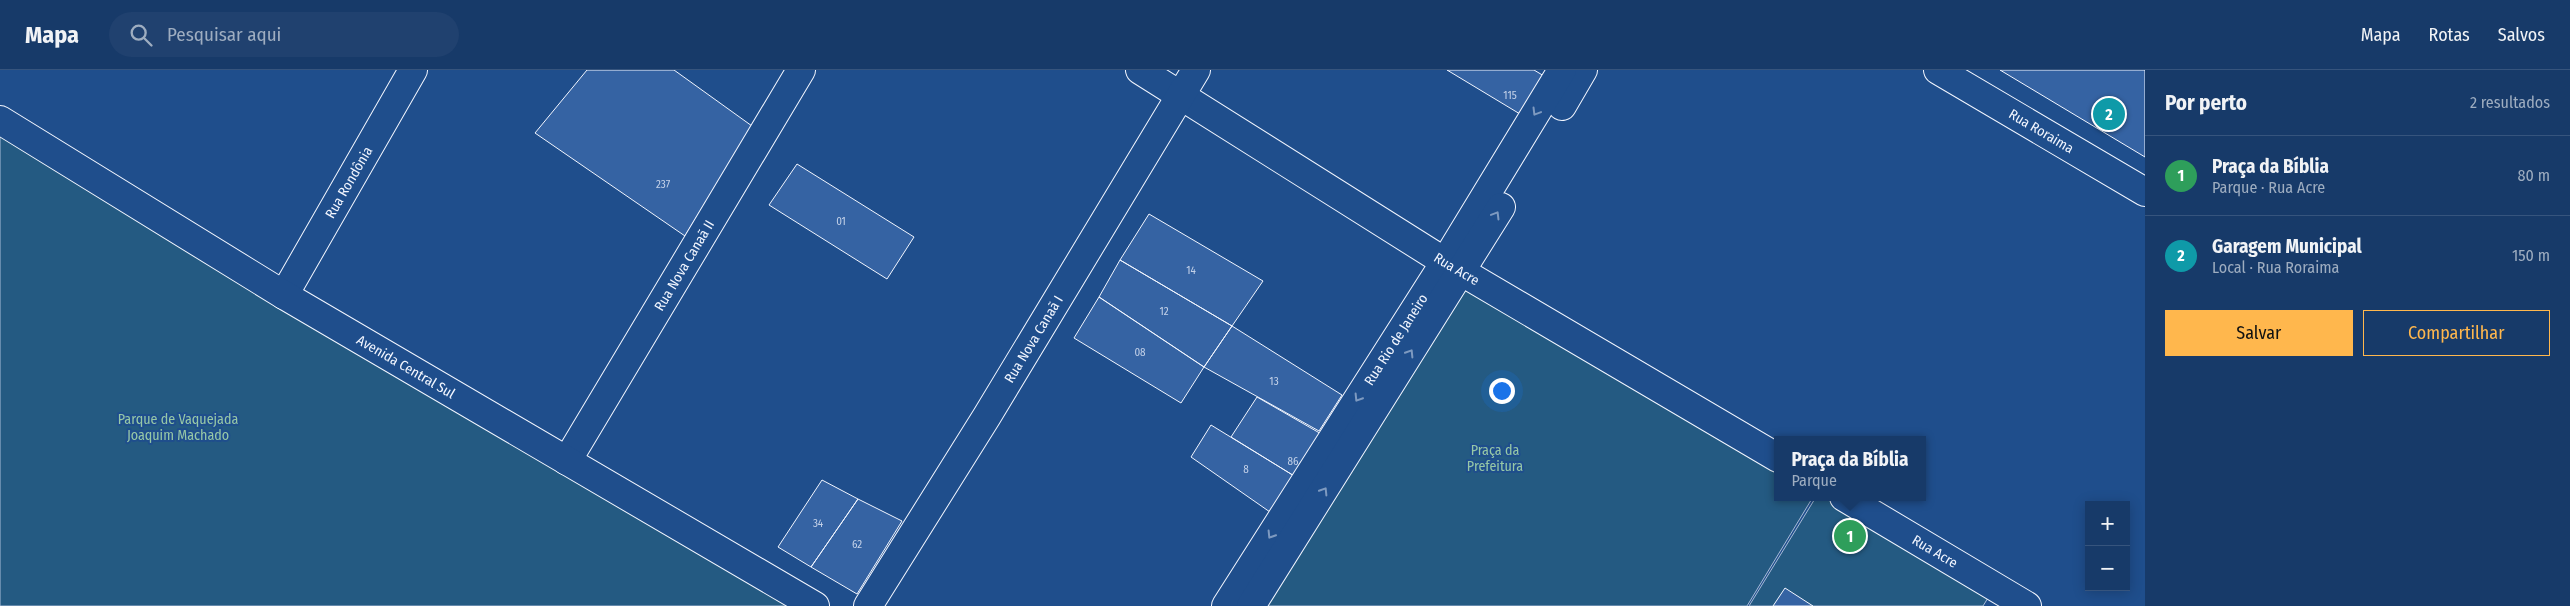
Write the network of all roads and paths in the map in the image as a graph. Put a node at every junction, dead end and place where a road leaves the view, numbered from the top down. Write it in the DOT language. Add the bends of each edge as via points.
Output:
graph roads {
  1 [pos="413,70"];
  2 [pos="802,70"];
  3 [pos="1140,70"];
  4 [pos="1196,70"];
  5 [pos="1562,70"];
  6 [pos="1583,70"];
  7 [pos="1938,70"];
  8 [pos="1181,94"];
  9 [pos="0,120"];
  10 [pos="2145,192"];
  11 [pos="1453,267"];
  12 [pos="284,295"];
  13 [pos="1774,456"];
  14 [pos="567,461"];
  15 [pos="1850,501"];
  16 [pos="1989,597"];
  17 [pos="816,606"];
  18 [pos="868,606"];
  19 [pos="1226,606"];
  20 [pos="1251,606"];
  21 [pos="2027,606"];
  1 -- 12 [label="street, Rua Rondônia"];
  2 -- 14 [label="street, Rua Nova Canaã II"];
  3 -- 8 [label="street, Rua Acre"];
  4 -- 8 [label="street, Rua Nova Canaã I"];
  5 -- 11 [label="street, Rua Rio de Janeiro, one-way"];
  11 -- 6 [label="street, Rua Rio de Janeiro, one-way"];
  7 -- 10 [label="street, Rua Roraima"];
  8 -- 11 [label="street, Rua Acre"];
  8 -- 18 [label="street, Rua Nova Canaã I"];
  9 -- 12 [label="street, Avenida Central Sul"];
  11 -- 13 [label="street, Rua Acre"];
  11 -- 19 [label="street, Rua Rio de Janeiro, one-way"];
  20 -- 11 [label="street, Rua Rio de Janeiro, one-way"];
  12 -- 14 [label="street, Avenida Central Sul"];
  14 -- 17 [label="street, Avenida Central Sul"];
  15 -- 16 [label="street, Rua Acre"];
  16 -- 21 [label="street, Rua Acre"];
}
